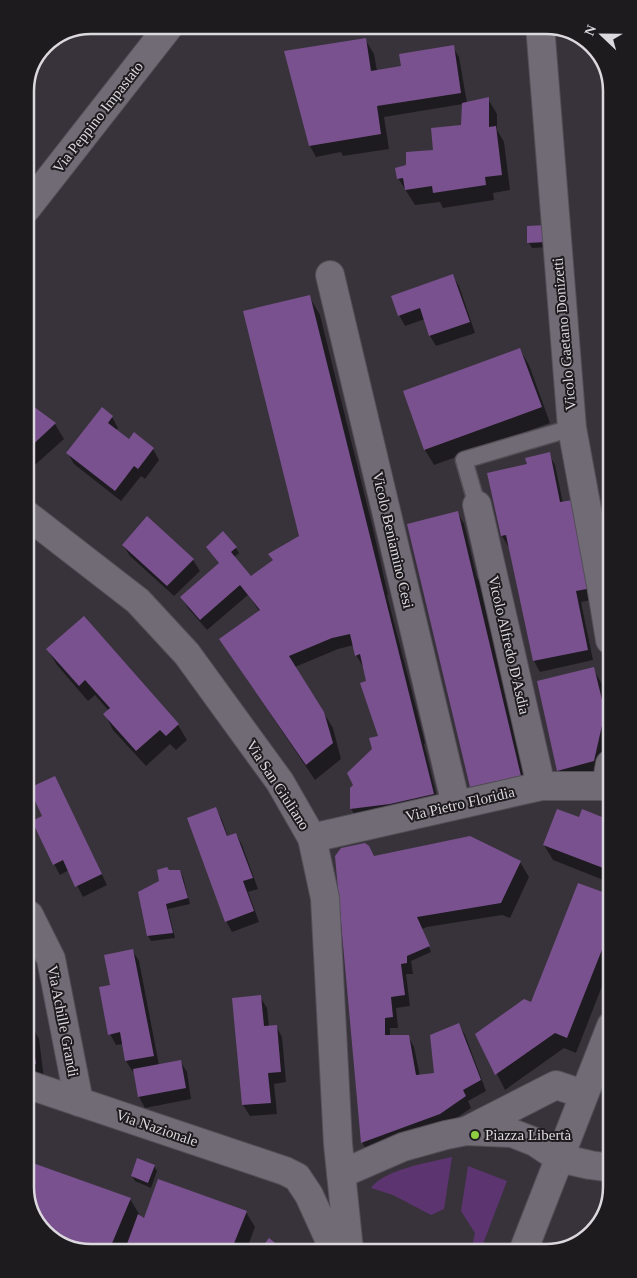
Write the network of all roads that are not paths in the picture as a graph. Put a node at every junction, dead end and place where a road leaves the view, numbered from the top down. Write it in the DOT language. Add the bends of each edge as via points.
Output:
graph roads {
  1 [pos="163,34"];
  2 [pos="541,34"];
  3 [pos="34,199"];
  4 [pos="330,275"];
  5 [pos="572,428"];
  6 [pos="477,505"];
  7 [pos="34,521"];
  8 [pos="603,597"];
  9 [pos="603,781"];
  10 [pos="541,786"];
  11 [pos="456,805"];
  12 [pos="312,838"];
  13 [pos="34,926"];
  14 [pos="603,1045"];
  15 [pos="34,1087"];
  16 [pos="583,1094"];
  17 [pos="79,1102"];
  18 [pos="466,1131"];
  19 [pos="559,1158"];
  20 [pos="603,1167"];
  21 [pos="342,1174"];
  22 [pos="331,1244"];
  23 [pos="348,1244"];
  24 [pos="526,1244"];
  1 -- 3 [label="street, Via Peppino Impastato"];
  2 -- 5 [label="street, Vicolo Gaetano Donizetti"];
  4 -- 11 [label="street, Vicolo Beniamino Cesi"];
  5 -- 6 [label="lane" via="464,460"];
  5 -- 8 [label="street, Vicolo Gaetano Donizetti"];
  6 -- 10 [label="street, Vicolo Alfredo D'Asdia"];
  7 -- 12 [label="street, Via San Giuliano" via="138,601 187,654 280,782"];
  9 -- 10 [label="street, Via Pietro Floridia"];
  10 -- 11 [label="street, Via Pietro Floridia"];
  11 -- 12 [label="street, Via Pietro Floridia"];
  12 -- 21 [label="street, Via San Giuliano" via="325,898"];
  13 -- 17 [label="street, Via Achille Grandi" via="51,959"];
  14 -- 16 [label="street"];
  15 -- 17 [label="street, Via Nazionale"];
  16 -- 18 [label="street" via="556,1085"];
  16 -- 19 [label="street"];
  17 -- 22 [label="street, Via Nazionale" via="297,1177"];
  18 -- 19 [label="street" via="512,1133 535,1142"];
  18 -- 21 [label="street" via="403,1147"];
  19 -- 20 [label="street"];
  19 -- 24 [label="street"];
  21 -- 23 [label="street, Via San Giuliano"];
}
